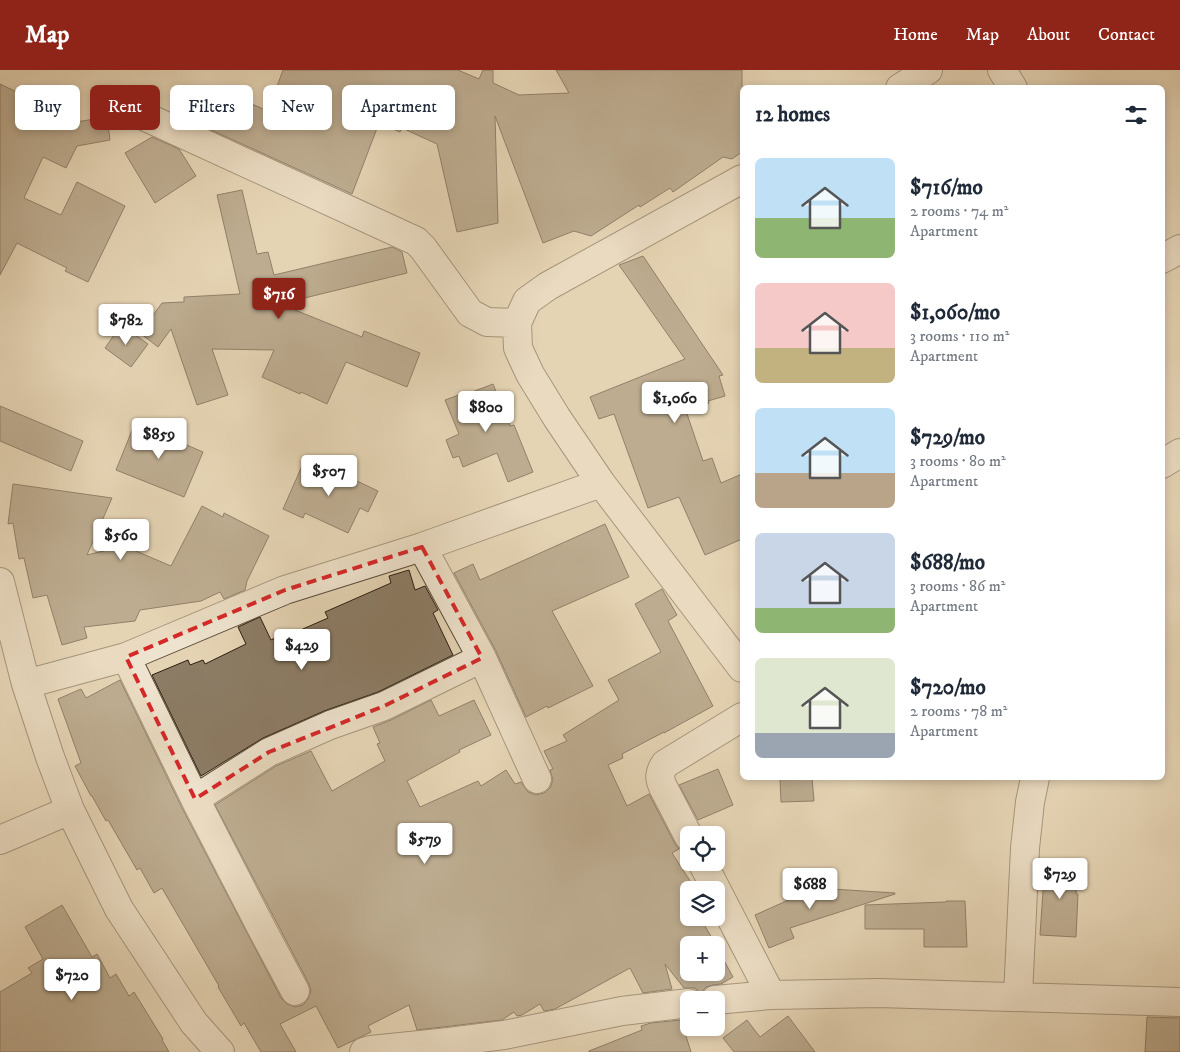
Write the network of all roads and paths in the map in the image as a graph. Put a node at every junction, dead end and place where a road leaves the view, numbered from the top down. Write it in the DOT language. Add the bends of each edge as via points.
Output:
graph roads {
  1 [pos="928,70"];
  2 [pos="1002,70"];
  3 [pos="905,85"];
  4 [pos="1011,85"];
  5 [pos="160,123"];
  6 [pos="740,180"];
  7 [pos="1180,249"];
  8 [pos="1165,257"];
  9 [pos="517,323"];
  10 [pos="1180,453"];
  11 [pos="1165,462"];
  12 [pos="601,483"];
  13 [pos="422,547"];
  14 [pos="0,582"];
  15 [pos="126,658"];
  16 [pos="482,658"];
  17 [pos="740,665"];
  18 [pos="26,684"];
  19 [pos="740,718"];
  20 [pos="537,779"];
  21 [pos="1035,780"];
  22 [pos="195,799"];
  23 [pos="70,810"];
  24 [pos="683,826"];
  25 [pos="0,840"];
  26 [pos="707,871"];
  27 [pos="295,991"];
  28 [pos="771,996"];
  29 [pos="1018,996"];
  30 [pos="725,999"];
  31 [pos="1180,1002"];
  32 [pos="680,1004"];
  33 [pos="220,1052"];
  34 [pos="364,1052"];
  1 -- 3 [label="street"];
  2 -- 4 [label="street"];
  5 -- 9 [label="street" via="416,241 470,313 487,322"];
  6 -- 9 [label="street" via="548,286 527,302"];
  7 -- 8 [label="street"];
  9 -- 12 [label="street" via="518,348 530,374"];
  10 -- 11 [label="street"];
  12 -- 13 [label="street"];
  12 -- 17 [label="street"];
  13 -- 15 [label="street" via="285,590"];
  13 -- 16 [label="street"];
  14 -- 18 [label="street"];
  15 -- 18 [label="street"];
  15 -- 22 [label="street"];
  16 -- 20 [label="street"];
  16 -- 22 [label="street" via="384,706 269,752"];
  18 -- 23 [label="street"];
  19 -- 24 [label="street" via="665,764 660,771 663,787"];
  21 -- 29 [label="street" via="1025,848"];
  22 -- 27 [label="street"];
  23 -- 25 [label="street"];
  23 -- 33 [label="street" via="120,909 194,1023"];
  26 -- 28 [label="street"];
  28 -- 29 [label="street" via="879,993"];
  28 -- 30 [label="street"];
  29 -- 31 [label="street"];
  32 -- 34 [label="street" via="622,1011 504,1034"];
}
